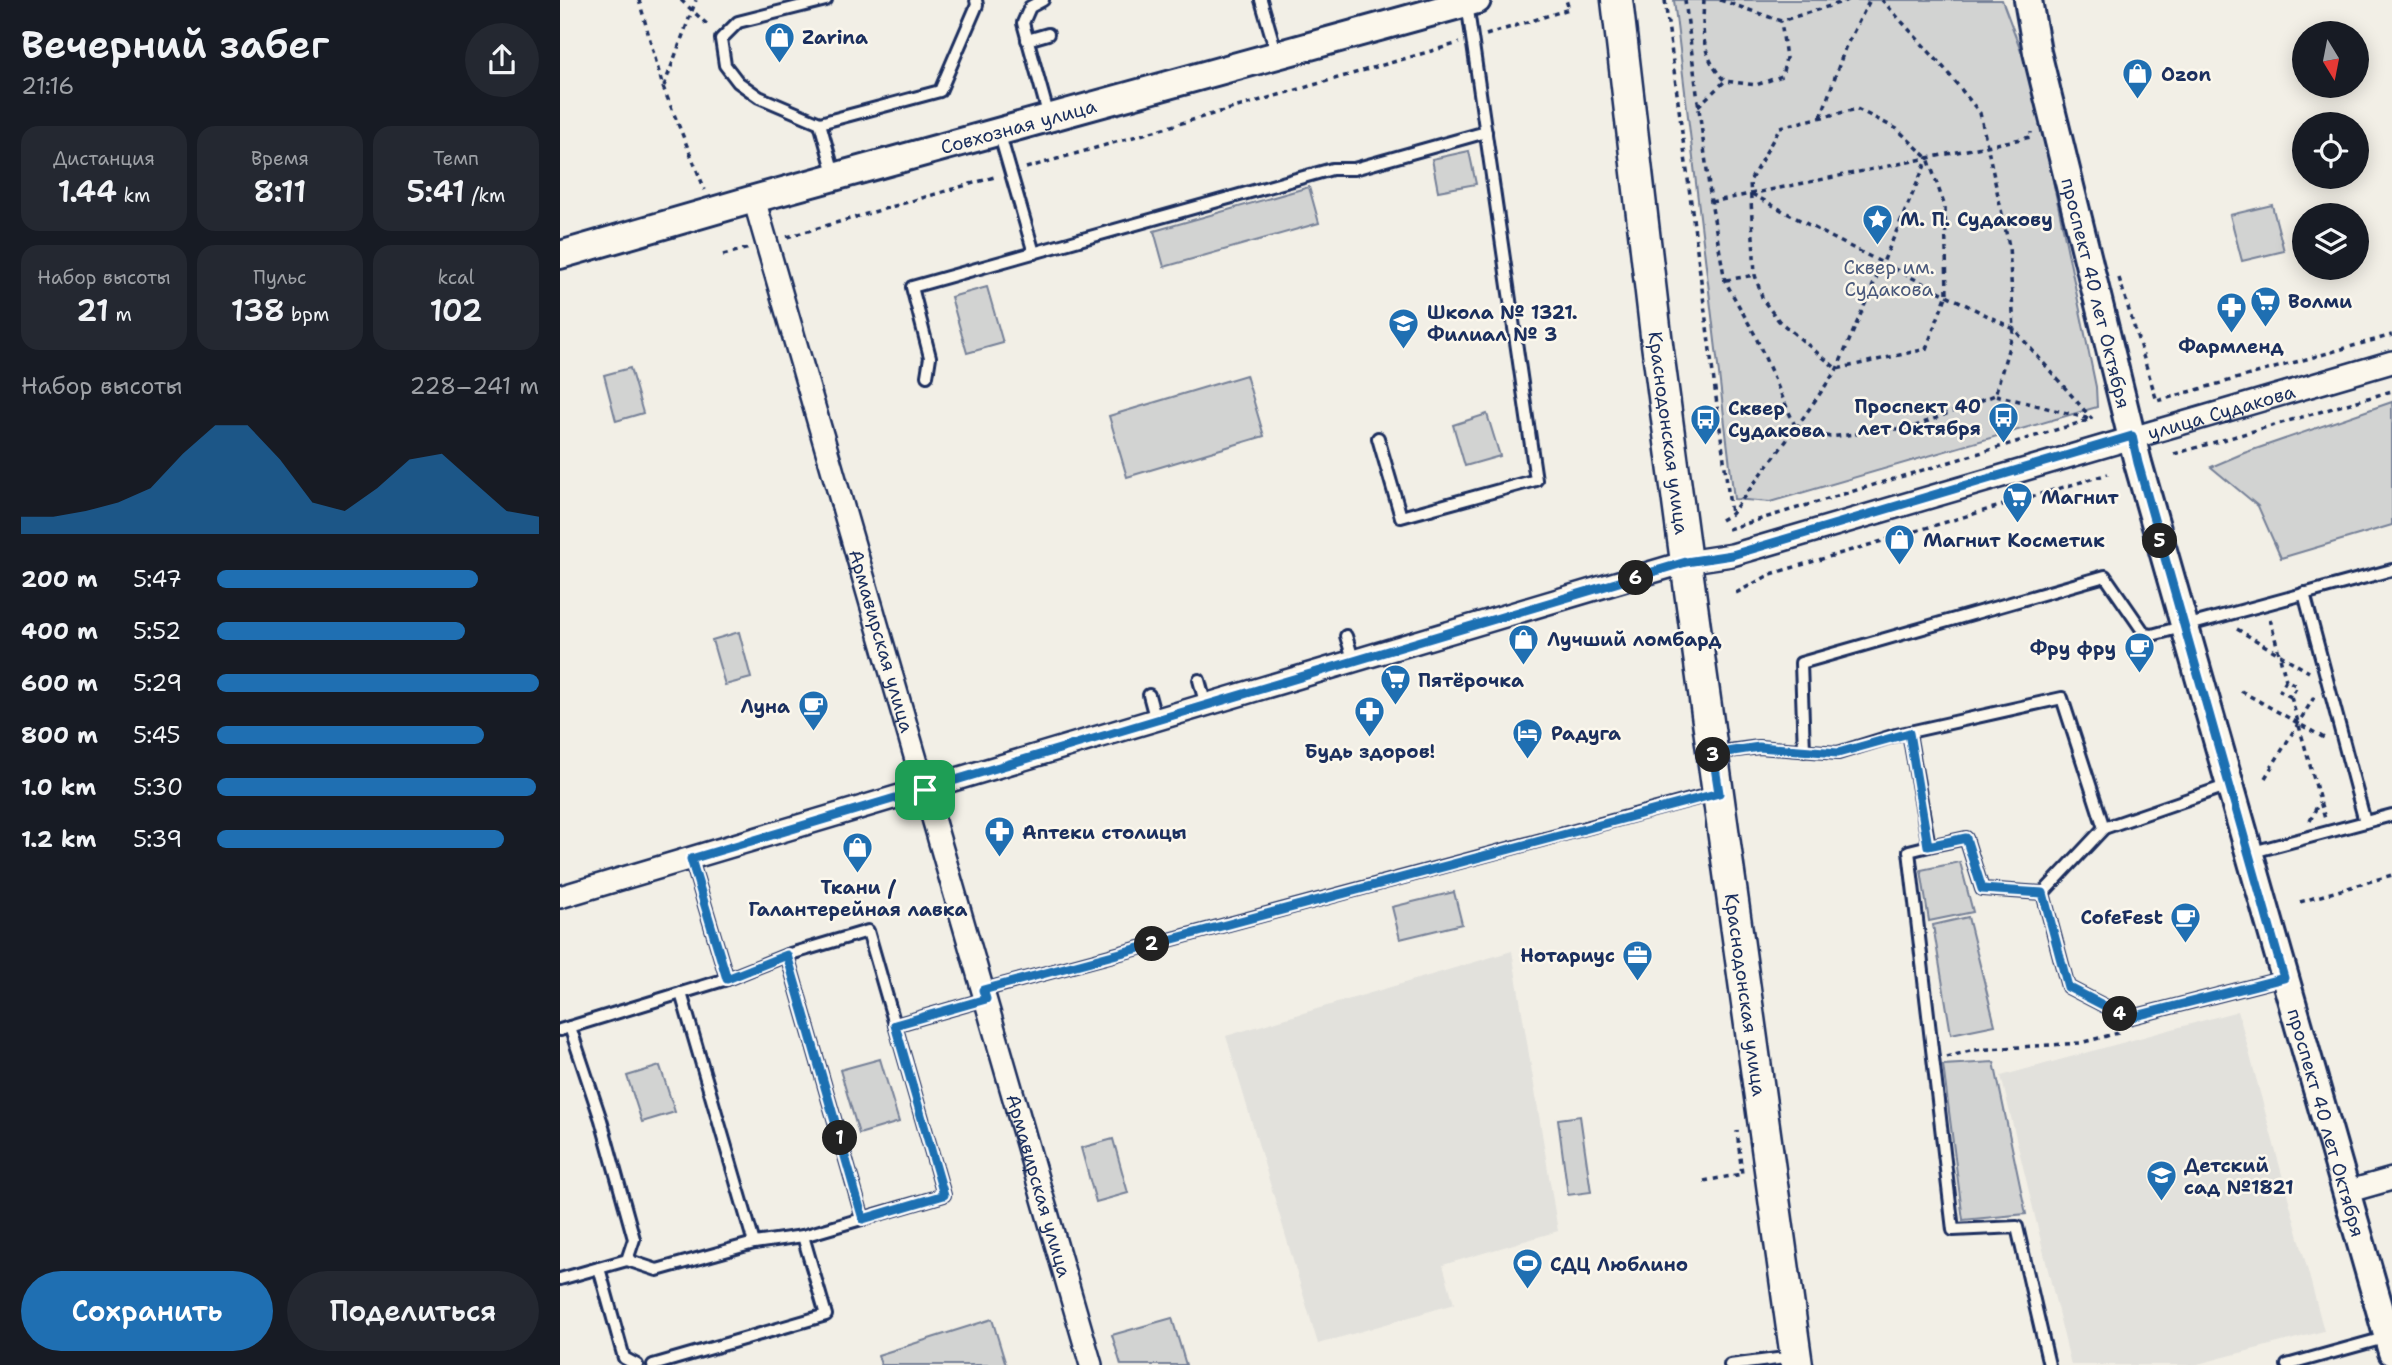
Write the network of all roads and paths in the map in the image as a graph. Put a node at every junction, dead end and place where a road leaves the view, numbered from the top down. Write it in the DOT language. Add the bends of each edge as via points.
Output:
graph roads {
  1 [pos="639,0"];
  2 [pos="681,0"];
  3 [pos="696,0"];
  4 [pos="826,0"];
  5 [pos="976,0"];
  6 [pos="1043,0"];
  7 [pos="1261,0"];
  8 [pos="1566,0"];
  9 [pos="1617,0"];
  10 [pos="1665,0"];
  11 [pos="1685,0"];
  12 [pos="1704,0"];
  13 [pos="1720,0"];
  14 [pos="1849,0"];
  15 [pos="1870,0"];
  16 [pos="1882,0"];
  17 [pos="2028,0"];
  18 [pos="1472,1"];
  19 [pos="693,9"];
  20 [pos="1781,21"];
  21 [pos="1048,34"];
  22 [pos="721,39"];
  23 [pos="1472,39"];
  24 [pos="1027,40"];
  25 [pos="1277,55"];
  26 [pos="1725,81"];
  27 [pos="663,87"];
  28 [pos="1699,106"];
  29 [pos="1821,117"];
  30 [pos="1049,118"];
  31 [pos="820,122"];
  32 [pos="999,132"];
  33 [pos="1486,132"];
  34 [pos="2031,137"];
  35 [pos="1988,146"];
  36 [pos="1928,158"];
  37 [pos="1011,173"];
  38 [pos="835,177"];
  39 [pos="705,190"];
  40 [pos="1752,194"];
  41 [pos="754,200"];
  42 [pos="1712,202"];
  43 [pos="767,243"];
  44 [pos="1034,253"];
  45 [pos="560,255"];
  46 [pos="723,255"];
  47 [pos="1883,263"];
  48 [pos="1755,275"];
  49 [pos="1725,281"];
  50 [pos="1947,294"];
  51 [pos="2014,329"];
  52 [pos="2392,335"];
  53 [pos="2392,362"];
  54 [pos="1837,369"];
  55 [pos="927,376"];
  56 [pos="2392,391"];
  57 [pos="1995,395"];
  58 [pos="2157,401"];
  59 [pos="2092,419"];
  60 [pos="1796,428"];
  61 [pos="2132,436"];
  62 [pos="1378,438"];
  63 [pos="2174,454"];
  64 [pos="2108,474"];
  65 [pos="1731,514"];
  66 [pos="1721,520"];
  67 [pos="1728,529"];
  68 [pos="1686,562"];
  69 [pos="2392,570"];
  70 [pos="1736,593"];
  71 [pos="2304,593"];
  72 [pos="2266,603"];
  73 [pos="2183,625"];
  74 [pos="2233,627"];
  75 [pos="1346,636"];
  76 [pos="2280,654"];
  77 [pos="1354,662"];
  78 [pos="1199,680"];
  79 [pos="2286,680"];
  80 [pos="2326,682"];
  81 [pos="2241,691"];
  82 [pos="1149,695"];
  83 [pos="2291,697"];
  84 [pos="1206,706"];
  85 [pos="1156,721"];
  86 [pos="2298,723"];
  87 [pos="1909,733"];
  88 [pos="2346,750"];
  89 [pos="1804,751"];
  90 [pos="1713,754"];
  91 [pos="2265,778"];
  92 [pos="2229,785"];
  93 [pos="925,790"];
  94 [pos="1719,793"];
  95 [pos="2392,815"];
  96 [pos="2365,822"];
  97 [pos="2104,828"];
  98 [pos="2328,831"];
  99 [pos="1928,846"];
  100 [pos="2248,853"];
  101 [pos="691,859"];
  102 [pos="2392,874"];
  103 [pos="2043,893"];
  104 [pos="560,897"];
  105 [pos="2300,902"];
  106 [pos="787,955"];
  107 [pos="2284,978"];
  108 [pos="727,979"];
  109 [pos="681,993"];
  110 [pos="985,994"];
  111 [pos="895,1025"];
  112 [pos="565,1028"];
  113 [pos="1974,1050"];
  114 [pos="1933,1060"];
  115 [pos="1737,1125"];
  116 [pos="2392,1179"];
  117 [pos="1704,1181"];
  118 [pos="2346,1192"];
  119 [pos="863,1219"];
  120 [pos="803,1236"];
  121 [pos="754,1243"];
  122 [pos="627,1260"];
  123 [pos="599,1268"];
  124 [pos="560,1279"];
  125 [pos="2390,1345"];
  126 [pos="1796,1361"];
  127 [pos="661,1364"];
  128 [pos="636,1365"];
  129 [pos="1091,1365"];
  130 [pos="1730,1365"];
  131 [pos="2049,1365"];
  132 [pos="2287,1365"];
  1 -- 27 [label="path"];
  2 -- 19 [label="path"];
  3 -- 19 [label="path"];
  4 -- 22 [label="lane" via="738,22"];
  5 -- 31 [label="lane" via="940,91"];
  6 -- 24 [label="lane" via="1030,7 1024,18"];
  7 -- 25 [label="lane"];
  8 -- 23 [label="path" via="1569,9"];
  9 -- 68 [label="main road, Краснодонская улица"];
  10 -- 65 [label="path"];
  11 -- 28 [label="path"];
  12 -- 26 [label="path" via="1702,33 1711,67"];
  13 -- 20 [label="path"];
  14 -- 20 [label="path"];
  15 -- 29 [label="path" via="1845,48"];
  16 -- 35 [label="path" via="1980,113"];
  17 -- 61 [label="street, проспект 40 лет Октября"];
  18 -- 23 [label="lane"];
  18 -- 25 [label="street, Совхозная улица"];
  19 -- 22 [label="path"];
  19 -- 27 [label="path"];
  20 -- 26 [label="path" via="1786,58 1782,76 1756,85"];
  21 -- 24 [label="lane"];
  22 -- 31 [label="lane" via="725,65 738,82 760,97"];
  23 -- 33 [label="lane"];
  23 -- 37 [label="path"];
  24 -- 30 [label="lane"];
  25 -- 30 [label="street, Совхозная улица"];
  26 -- 28 [label="path"];
  27 -- 39 [label="path"];
  28 -- 42 [label="path"];
  29 -- 36 [label="path" via="1857,109 1897,129"];
  29 -- 40 [label="path" via="1780,127 1750,180"];
  30 -- 32 [label="street, Совхозная улица"];
  31 -- 38 [label="lane"];
  32 -- 37 [label="lane"];
  32 -- 38 [label="street, Совхозная улица"];
  33 -- 44 [label="lane" via="1354,169 1332,169"];
  33 -- 62 [label="lane" via="1536,480 1401,517"];
  34 -- 35 [label="path"];
  35 -- 36 [label="path"];
  35 -- 51 [label="path" via="2009,246"];
  36 -- 40 [label="path"];
  36 -- 47 [label="path"];
  36 -- 50 [label="path" via="1945,207"];
  37 -- 43 [label="path"];
  37 -- 44 [label="lane"];
  38 -- 41 [label="street, Совхозная улица"];
  40 -- 42 [label="path"];
  40 -- 47 [label="path"];
  40 -- 48 [label="path"];
  41 -- 43 [label="street, Армавирская улица"];
  41 -- 45 [label="street, Совхозная улица"];
  42 -- 49 [label="path"];
  43 -- 46 [label="path"];
  43 -- 93 [label="street, Армавирская улица"];
  44 -- 55 [label="lane" via="912,287 930,357"];
  47 -- 50 [label="path"];
  47 -- 54 [label="path"];
  48 -- 49 [label="path"];
  48 -- 54 [label="path" via="1763,300 1779,320"];
  49 -- 60 [label="path"];
  50 -- 51 [label="path"];
  50 -- 54 [label="path" via="1926,349"];
  51 -- 57 [label="path"];
  51 -- 59 [label="path"];
  52 -- 58 [label="path"];
  53 -- 61 [label="street, улица Судакова"];
  54 -- 60 [label="path"];
  56 -- 63 [label="path"];
  57 -- 59 [label="path"];
  57 -- 60 [label="path" via="1913,427 1830,438"];
  59 -- 67 [label="path"];
  60 -- 65 [label="path"];
  61 -- 68 [label="street, улица Судакова" via="1732,555"];
  61 -- 73 [label="street, проспект 40 лет Октября"];
  64 -- 70 [label="path" via="1771,574"];
  65 -- 66 [label="path"];
  68 -- 77 [label="street, улица Судакова"];
  68 -- 90 [label="main road, Краснодонская улица"];
  69 -- 71 [label="lane"];
  71 -- 72 [label="lane"];
  71 -- 80 [label="lane"];
  72 -- 73 [label="lane"];
  72 -- 76 [label="path"];
  73 -- 89 [label="lane" via="2145,634 2105,576 1801,663"];
  73 -- 92 [label="street, проспект 40 лет Октября"];
  74 -- 76 [label="path"];
  75 -- 77 [label="lane"];
  76 -- 79 [label="path"];
  76 -- 80 [label="path"];
  77 -- 84 [label="street, улица Судакова"];
  78 -- 84 [label="lane"];
  79 -- 83 [label="path" via="2280,691"];
  79 -- 83 [label="path" via="2297,686"];
  80 -- 86 [label="path"];
  80 -- 88 [label="lane"];
  81 -- 86 [label="path"];
  82 -- 85 [label="lane"];
  83 -- 86 [label="path"];
  84 -- 85 [label="street, улица Судакова"];
  85 -- 93 [label="street, улица Судакова"];
  86 -- 88 [label="path"];
  86 -- 91 [label="path"];
  86 -- 98 [label="path"];
  87 -- 89 [label="lane" via="1838,753"];
  87 -- 97 [label="lane" via="2062,698"];
  87 -- 99 [label="lane"];
  88 -- 96 [label="lane"];
  89 -- 90 [label="lane" via="1759,747"];
  90 -- 94 [label="main road, Краснодонская улица"];
  92 -- 97 [label="lane"];
  92 -- 100 [label="street, проспект 40 лет Октября"];
  93 -- 101 [label="street, улица Судакова"];
  93 -- 110 [label="street, Армавирская улица"];
  94 -- 110 [label="lane"];
  94 -- 126 [label="main road, Краснодонская улица"];
  95 -- 96 [label="lane"];
  96 -- 98 [label="lane"];
  97 -- 103 [label="lane"];
  98 -- 100 [label="lane"];
  99 -- 103 [label="lane" via="1966,838 1982,889"];
  99 -- 114 [label="lane" via="1909,851"];
  100 -- 107 [label="street, проспект 40 лет Октября"];
  101 -- 104 [label="street, улица Судакова"];
  101 -- 108 [label="lane"];
  102 -- 105 [label="path"];
  103 -- 107 [label="lane" via="2068,987 2128,1018"];
  106 -- 108 [label="lane"];
  106 -- 111 [label="lane" via="868,931"];
  106 -- 119 [label="lane"];
  107 -- 118 [label="street, проспект 40 лет Октября"];
  108 -- 109 [label="lane"];
  109 -- 112 [label="lane"];
  109 -- 121 [label="lane"];
  110 -- 111 [label="lane"];
  110 -- 129 [label="street, Армавирская улица"];
  111 -- 119 [label="lane" via="944,1195"];
  112 -- 122 [label="lane" via="601,1121 634,1239"];
  113 -- 114 [label="path"];
  114 -- 131 [label="lane" via="1953,1230 2017,1227"];
  115 -- 117 [label="path" via="1742,1174"];
  116 -- 118 [label="street"];
  118 -- 125 [label="street, проспект 40 лет Октября"];
  119 -- 120 [label="lane"];
  120 -- 121 [label="lane"];
  120 -- 127 [label="lane" via="826,1315"];
  121 -- 122 [label="lane" via="657,1270"];
  122 -- 123 [label="lane"];
  123 -- 124 [label="lane"];
  123 -- 128 [label="lane" via="624,1358"];
  125 -- 132 [label="lane"];
  126 -- 130 [label="lane"];
}
